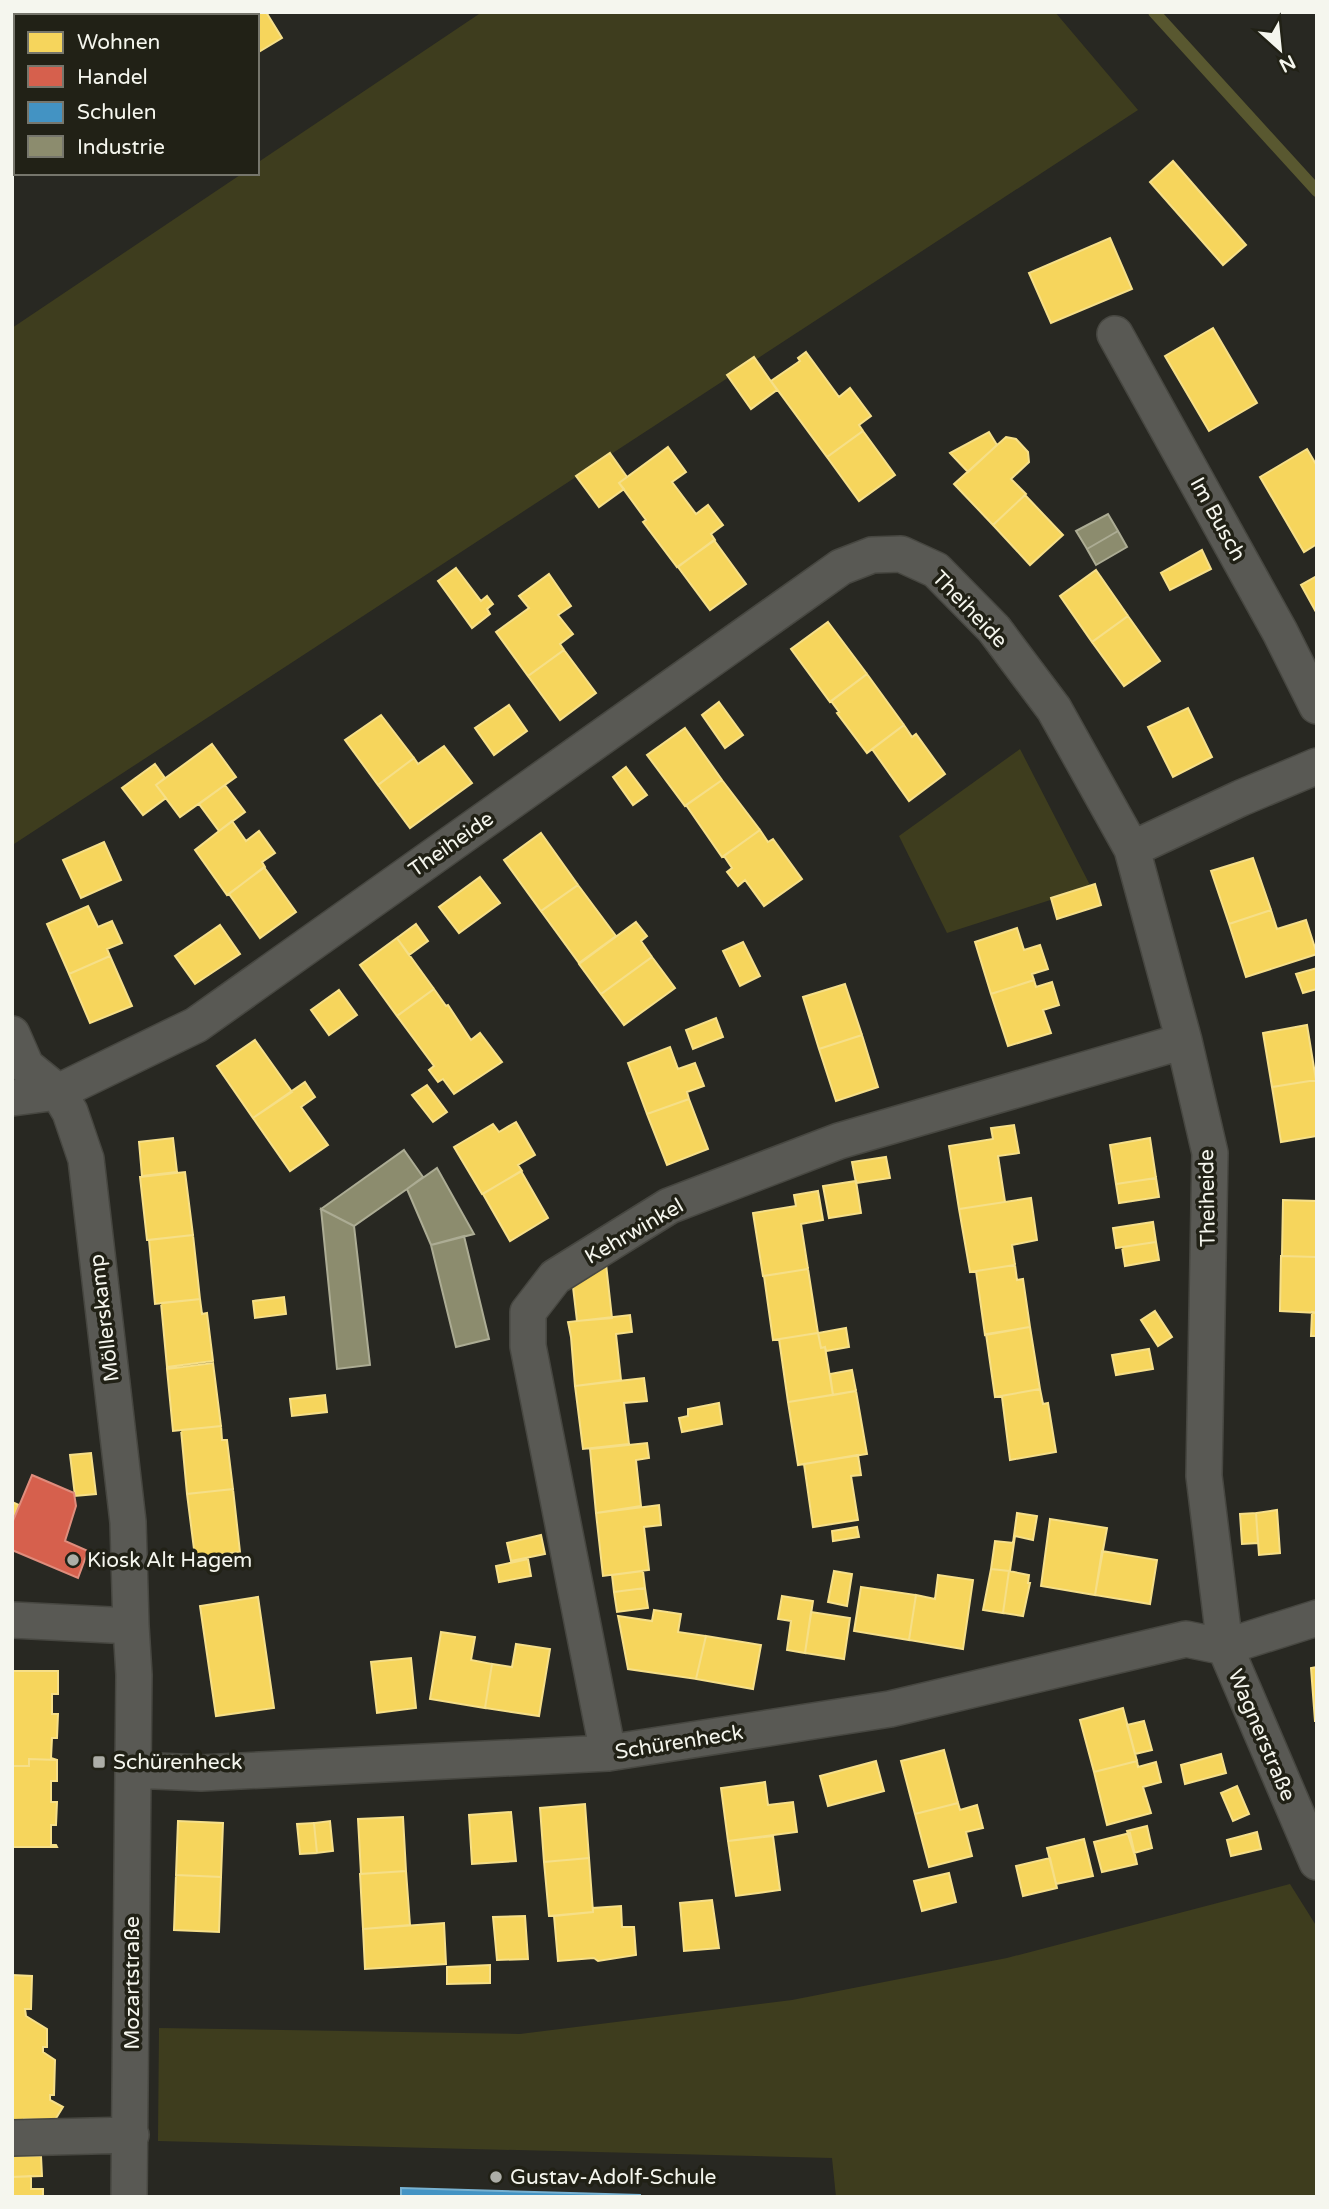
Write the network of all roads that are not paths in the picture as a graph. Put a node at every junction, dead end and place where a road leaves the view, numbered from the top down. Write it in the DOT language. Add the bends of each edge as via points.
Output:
graph roads {
  1 [pos="1115,334"];
  2 [pos="1317,706"];
  3 [pos="1317,766"];
  4 [pos="1132,849"];
  5 [pos="12,1034"];
  6 [pos="1184,1041"];
  7 [pos="58,1092"];
  8 [pos="12,1098"];
  9 [pos="1317,1618"];
  10 [pos="12,1620"];
  11 [pos="131,1626"];
  12 [pos="1225,1647"];
  13 [pos="608,1753"];
  14 [pos="133,1770"];
  15 [pos="1317,1862"];
  16 [pos="131,2135"];
  17 [pos="12,2138"];
  18 [pos="129,2197"];
  1 -- 2 [label="street, Im Busch"];
  3 -- 4 [label="street"];
  4 -- 6 [label="street, Theiheide"];
  4 -- 7 [label="street, Theiheide" via="1054,709 994,629 936,570 901,554 872,555 841,566 196,1025"];
  5 -- 7 [label="street, Möllerskamp" via="26,1066"];
  6 -- 12 [label="street, Theiheide" via="1210,1153 1204,1476"];
  6 -- 13 [label="street, Kehrwinkel" via="839,1141 669,1206 555,1277 528,1312 528,1346"];
  7 -- 8 [label="street, Theiheide"];
  7 -- 11 [label="street, Möllerskamp" via="86,1159 128,1522"];
  9 -- 12 [label="street"];
  10 -- 11 [label="street"];
  11 -- 14 [label="street"];
  12 -- 13 [label="street, Schürenheck" via="1186,1639 890,1709"];
  12 -- 15 [label="street, Wagnerstraße"];
  13 -- 14 [label="street, Schürenheck" via="201,1773"];
  14 -- 16 [label="street, Mozartstraße"];
  16 -- 17 [label="street"];
  16 -- 18 [label="street, Mozartstraße"];
}
